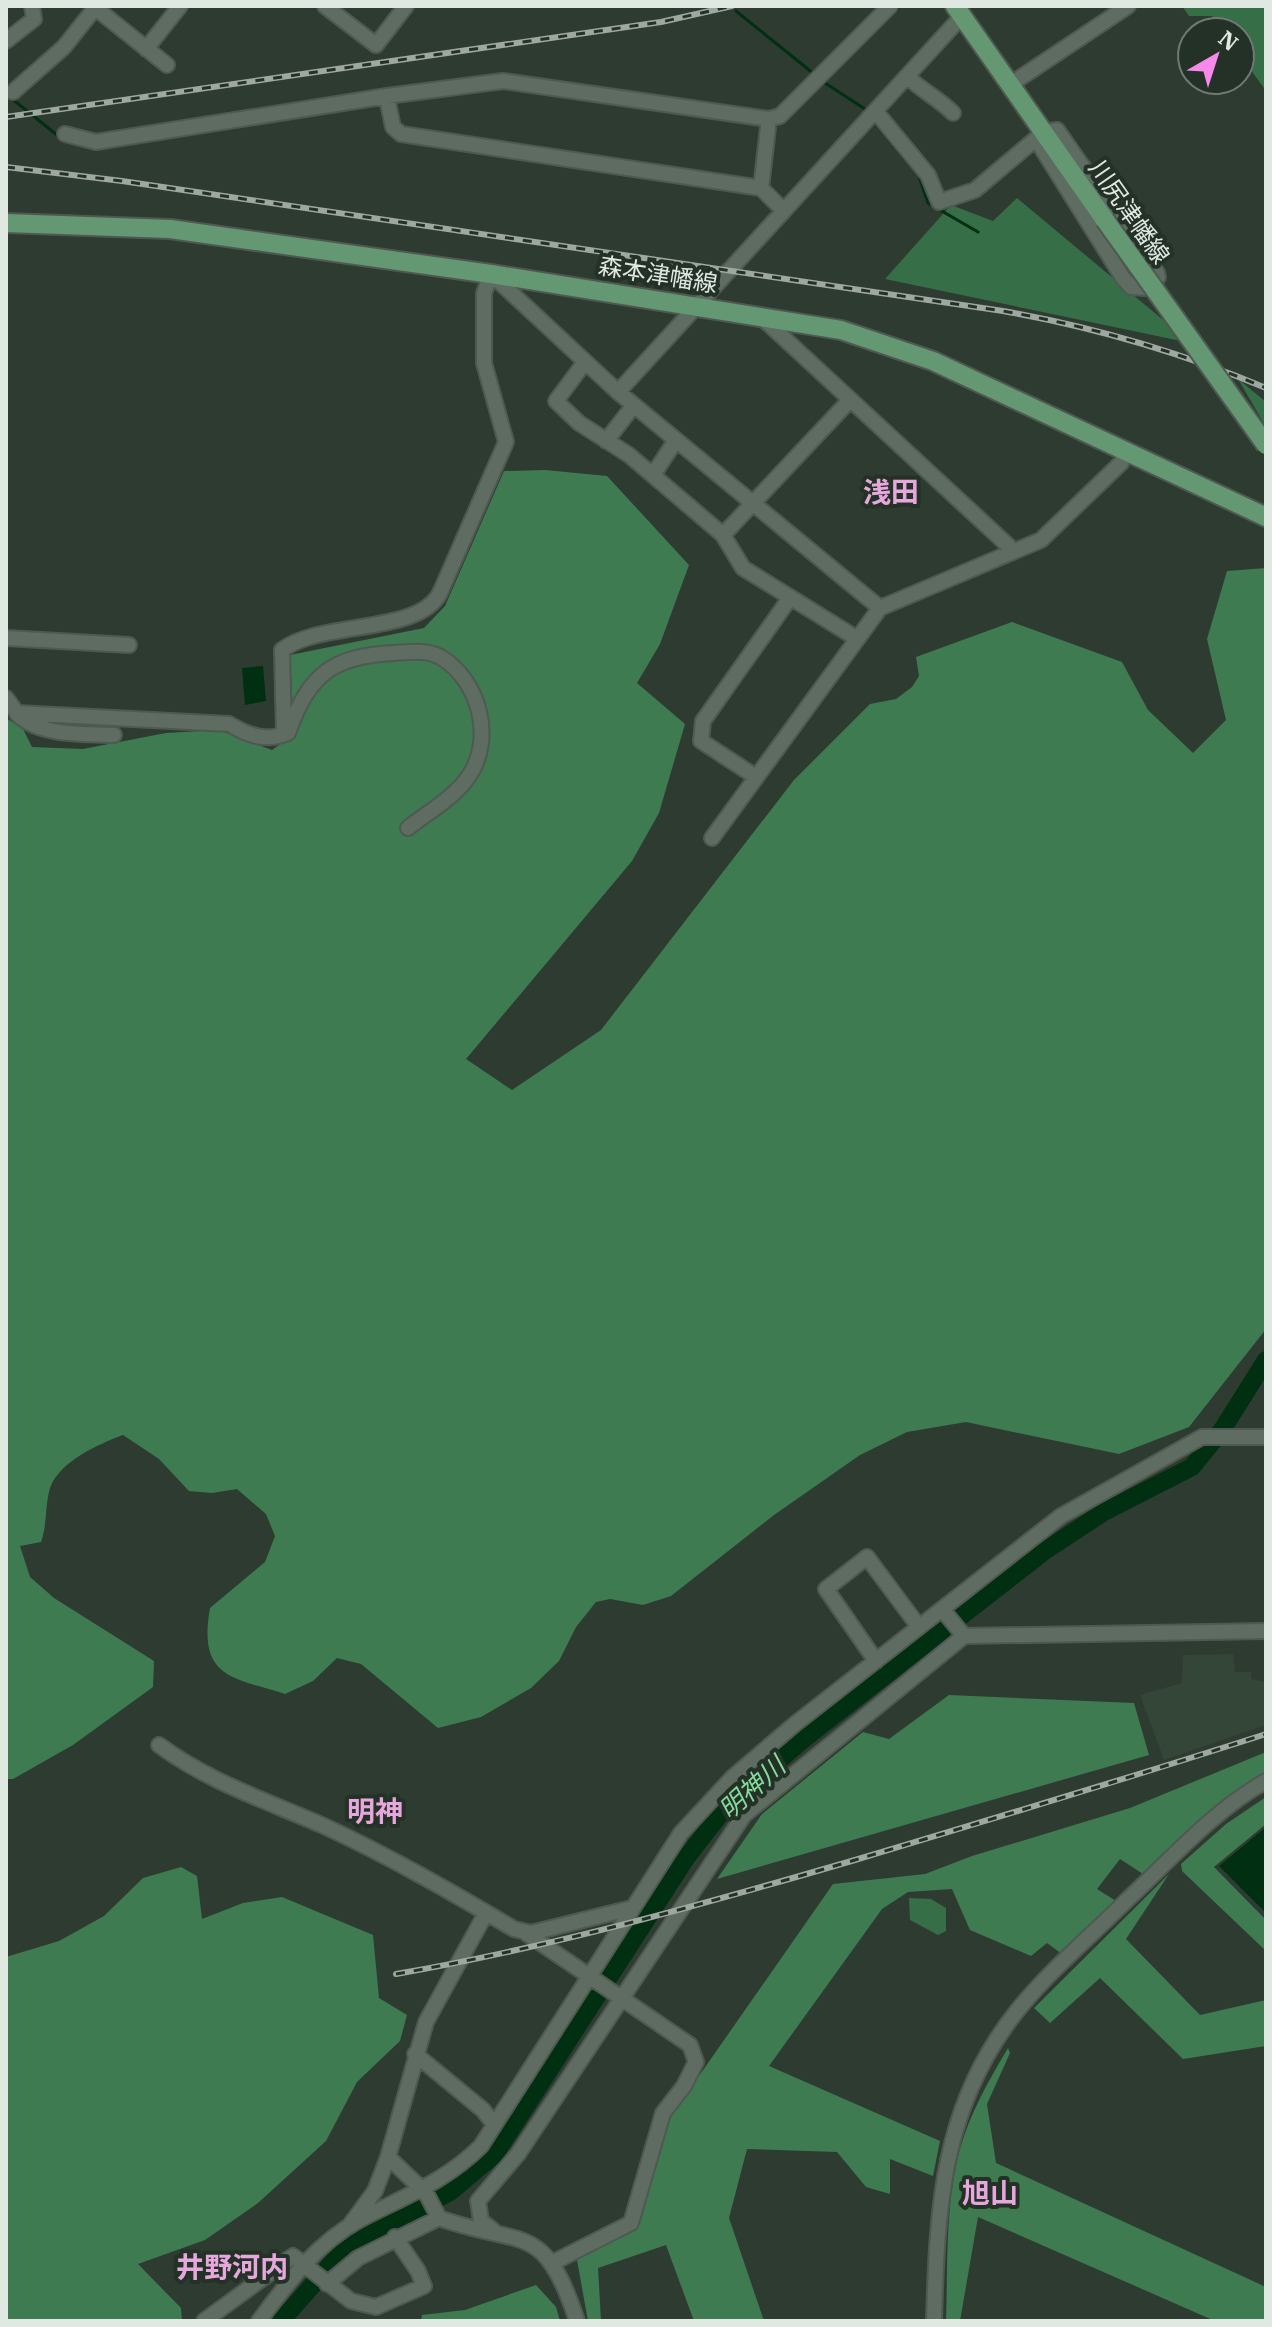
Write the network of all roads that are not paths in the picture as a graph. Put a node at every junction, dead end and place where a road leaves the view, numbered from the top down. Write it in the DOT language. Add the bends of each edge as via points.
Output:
graph roads {
  1 [pos="32,6"];
  2 [pos="180,6"];
  3 [pos="325,6"];
  4 [pos="406,6"];
  5 [pos="890,6"];
  6 [pos="1128,6"];
  7 [pos="94,7"];
  8 [pos="958,11"];
  9 [pos="6,41"];
  10 [pos="146,49"];
  11 [pos="167,65"];
  12 [pos="908,77"];
  13 [pos="1011,84"];
  14 [pos="13,92"];
  15 [pos="387,103"];
  16 [pos="877,113"];
  17 [pos="953,113"];
  18 [pos="770,123"];
  19 [pos="65,134"];
  20 [pos="1040,136"];
  21 [pos="761,188"];
  22 [pos="783,210"];
  23 [pos="6,223"];
  24 [pos="491,274"];
  25 [pos="698,305"];
  26 [pos="758,314"];
  27 [pos="585,362"];
  28 [pos="618,392"];
  29 [pos="850,400"];
  30 [pos="634,405"];
  31 [pos="676,440"];
  32 [pos="606,441"];
  33 [pos="1266,445"];
  34 [pos="1126,452"];
  35 [pos="653,475"];
  36 [pos="754,504"];
  37 [pos="1266,517"];
  38 [pos="723,535"];
  39 [pos="1014,551"];
  40 [pos="790,598"];
  41 [pos="880,608"];
  42 [pos="6,638"];
  43 [pos="856,638"];
  44 [pos="129,645"];
  45 [pos="6,698"];
  46 [pos="17,713"];
  47 [pos="284,734"];
  48 [pos="114,735"];
  49 [pos="756,777"];
  50 [pos="408,828"];
  51 [pos="712,838"];
  52 [pos="1266,1437"];
  53 [pos="943,1612"];
  54 [pos="919,1627"];
  55 [pos="1266,1631"];
  56 [pos="960,1633"];
  57 [pos="876,1661"];
  58 [pos="159,1745"];
  59 [pos="1266,1781"];
  60 [pos="632,1908"];
  61 [pos="486,1913"];
  62 [pos="522,1931"];
  63 [pos="591,1977"];
  64 [pos="617,1994"];
  65 [pos="415,2054"];
  66 [pos="493,2123"];
  67 [pos="388,2157"];
  68 [pos="424,2192"];
  69 [pos="439,2218"];
  70 [pos="350,2226"];
  71 [pos="494,2231"];
  72 [pos="395,2237"];
  73 [pos="552,2263"];
  74 [pos="305,2267"];
  75 [pos="325,2283"];
  76 [pos="204,2321"];
  77 [pos="259,2321"];
  78 [pos="577,2321"];
  79 [pos="934,2321"];
  1 -- 9 [label="street" via="34,19"];
  2 -- 10 [label="street"];
  3 -- 4 [label="street" via="376,45"];
  5 -- 18 [label="street"];
  6 -- 13 [label="street"];
  7 -- 10 [label="street"];
  7 -- 14 [label="street" via="64,47"];
  8 -- 12 [label="street"];
  8 -- 13 [label="main road, 川尻津幡線"];
  10 -- 11 [label="street"];
  12 -- 16 [label="street"];
  12 -- 17 [label="street"];
  13 -- 20 [label="main road, 川尻津幡線"];
  15 -- 21 [label="street" via="393,127 401,134"];
  16 -- 20 [label="street" via="928,175 939,202 975,190"];
  16 -- 22 [label="street"];
  18 -- 19 [label="street" via="503,81 96,142"];
  18 -- 21 [label="street"];
  20 -- 20 [label="street" via="1057,130 1157,273 1146,288 1131,287 1123,278"];
  20 -- 33 [label="main road, 川尻津幡線, bridge"];
  21 -- 22 [label="street"];
  22 -- 25 [label="street"];
  23 -- 24 [label="main road, 森本津幡線" via="170,229"];
  24 -- 25 [label="main road, 森本津幡線"];
  24 -- 27 [label="street"];
  24 -- 47 [label="street" via="484,293 484,363 506,442 440,593 407,617 336,629 282,650"];
  25 -- 26 [label="main road, 森本津幡線"];
  25 -- 28 [label="street"];
  26 -- 29 [label="street"];
  26 -- 34 [label="main road, 森本津幡線" via="841,330 933,361"];
  27 -- 28 [label="street"];
  27 -- 32 [label="street" via="556,401"];
  28 -- 30 [label="street"];
  29 -- 36 [label="street"];
  29 -- 39 [label="street"];
  30 -- 31 [label="street"];
  30 -- 32 [label="street"];
  31 -- 35 [label="street"];
  31 -- 36 [label="street"];
  32 -- 35 [label="street"];
  34 -- 37 [label="main road, 森本津幡線"];
  34 -- 39 [label="street" via="1121,463 1041,540"];
  35 -- 38 [label="street"];
  36 -- 38 [label="street"];
  36 -- 41 [label="street"];
  38 -- 40 [label="street" via="743,568"];
  39 -- 41 [label="street"];
  40 -- 43 [label="street"];
  40 -- 49 [label="street" via="703,721 701,741"];
  41 -- 43 [label="street"];
  42 -- 44 [label="street"];
  43 -- 49 [label="street"];
  45 -- 46 [label="street"];
  46 -- 47 [label="street" via="229,724 261,737"];
  46 -- 48 [label="street" via="26,722 77,734"];
  47 -- 50 [label="street" via="309,685 353,656 425,652 442,658 471,694 484,732 470,774 459,788"];
  49 -- 51 [label="street"];
  52 -- 53 [label="street" via="1202,1437 1061,1516"];
  53 -- 54 [label="street"];
  53 -- 56 [label="street"];
  54 -- 57 [label="street"];
  54 -- 57 [label="street" via="867,1557 826,1589"];
  55 -- 56 [label="street"];
  56 -- 64 [label="street" via="744,1815"];
  57 -- 60 [label="street" via="733,1777 681,1833"];
  58 -- 61 [label="street" via="183,1763 326,1828"];
  59 -- 79 [label="street" via="1209,1822 1051,1974 988,2052 967,2094 945,2166 937,2216"];
  60 -- 62 [label="street"];
  60 -- 63 [label="street"];
  61 -- 62 [label="street"];
  61 -- 65 [label="street" via="426,2022"];
  62 -- 63 [label="street"];
  63 -- 64 [label="street"];
  63 -- 66 [label="street"];
  64 -- 71 [label="street" via="518,2154 478,2201 481,2221"];
  64 -- 73 [label="street" via="690,2045 696,2062 663,2113 631,2223"];
  65 -- 66 [label="street"];
  65 -- 67 [label="street"];
  66 -- 68 [label="street" via="460,2168"];
  67 -- 68 [label="street"];
  67 -- 70 [label="street" via="375,2191"];
  68 -- 69 [label="street"];
  68 -- 70 [label="street"];
  69 -- 71 [label="street"];
  69 -- 72 [label="street"];
  70 -- 74 [label="street"];
  71 -- 73 [label="street" via="531,2244"];
  72 -- 75 [label="street"];
  72 -- 75 [label="street" via="424,2286 376,2307 351,2301"];
  73 -- 78 [label="street"];
  74 -- 75 [label="street"];
  74 -- 76 [label="street" via="293,2256"];
  74 -- 77 [label="street"];
}
